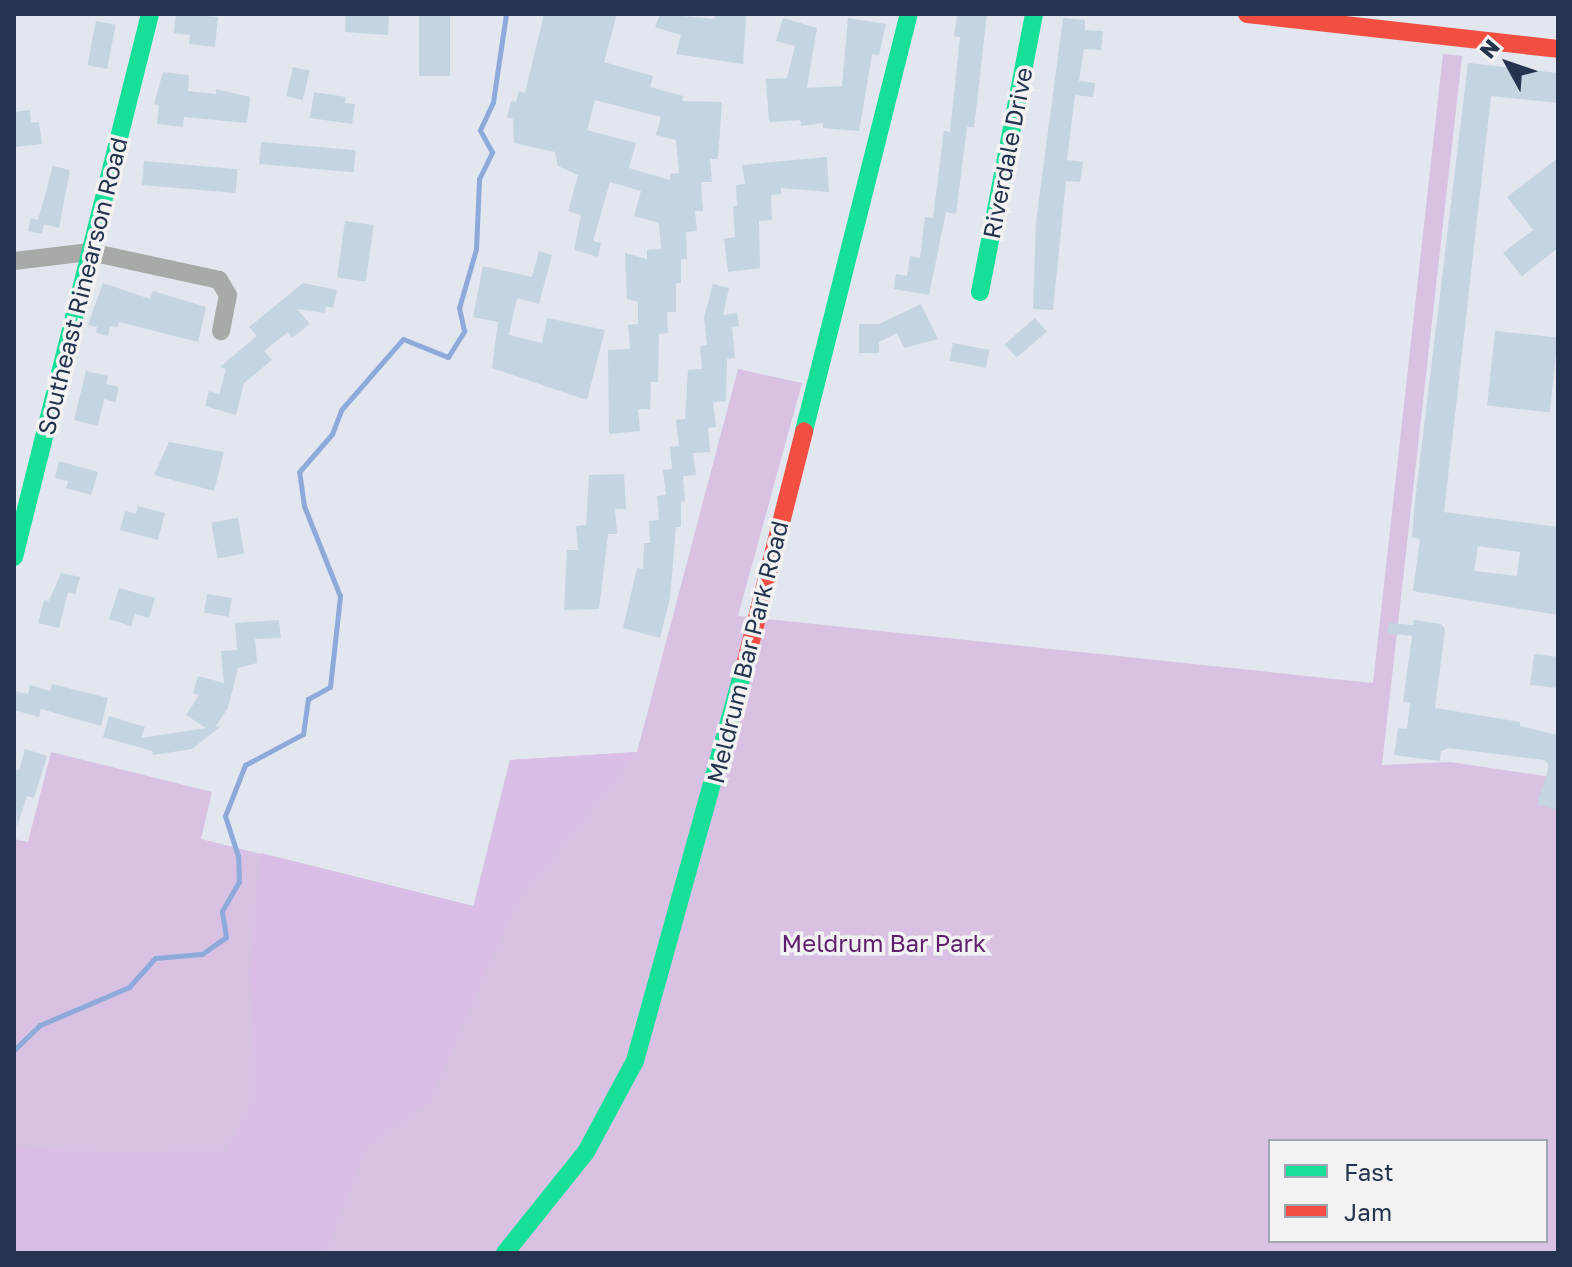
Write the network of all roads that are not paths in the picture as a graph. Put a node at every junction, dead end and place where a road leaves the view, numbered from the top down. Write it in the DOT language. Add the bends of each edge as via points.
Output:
graph roads {
  1 [pos="150,14"];
  2 [pos="909,14"];
  3 [pos="1034,14"];
  4 [pos="1247,14"];
  5 [pos="1558,49"];
  6 [pos="90,252"];
  7 [pos="14,261"];
  8 [pos="980,292"];
  9 [pos="221,331"];
  10 [pos="14,557"];
  11 [pos="505,1253"];
  1 -- 6 [label="street, Southeast Rinearson Road"];
  2 -- 11 [label="street, Meldrum Bar Park Road" via="721,759 640,1049 586,1152"];
  3 -- 8 [label="street, Riverdale Drive"];
  4 -- 5 [label="street"];
  6 -- 7 [label="street"];
  6 -- 9 [label="street" via="219,280 228,295"];
  6 -- 10 [label="street, Southeast Rinearson Road"];
}
